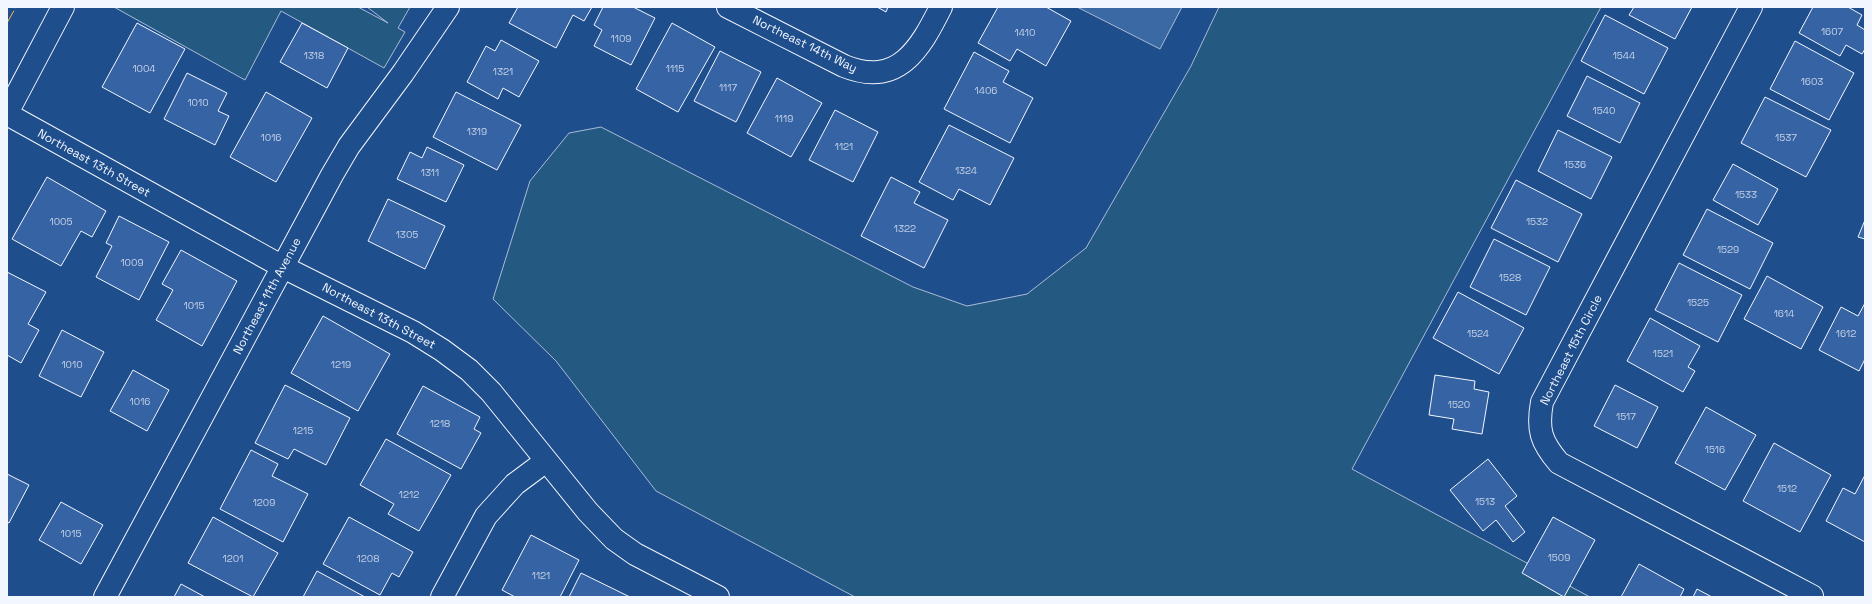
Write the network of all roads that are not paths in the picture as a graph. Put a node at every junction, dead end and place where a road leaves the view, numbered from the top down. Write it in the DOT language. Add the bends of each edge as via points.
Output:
graph roads {
  1 [pos="63,7"];
  2 [pos="448,7"];
  3 [pos="728,7"];
  4 [pos="941,7"];
  5 [pos="1751,7"];
  6 [pos="7,114"];
  7 [pos="283,267"];
  8 [pos="546,461"];
  9 [pos="1812,596"];
  10 [pos="105,597"];
  11 [pos="442,597"];
  12 [pos="718,597"];
  1 -- 6 [label="street"];
  2 -- 7 [label="street, Northeast 11th Avenue" via="349,146"];
  3 -- 4 [label="street, Northeast 14th Way" via="844,66 864,72 884,71 904,62 925,39"];
  5 -- 9 [label="street, Northeast 15th Circle" via="1542,402 1539,418 1540,435 1547,449 1559,463"];
  6 -- 7 [label="street, Northeast 13th Street"];
  7 -- 8 [label="street, Northeast 13th Street" via="413,332 442,350 469,370 491,392"];
  7 -- 10 [label="street, Northeast 11th Avenue"];
  8 -- 11 [label="street" via="515,484 486,516"];
  8 -- 12 [label="street, Northeast 13th Street" via="600,527 614,539 635,554"];
}
